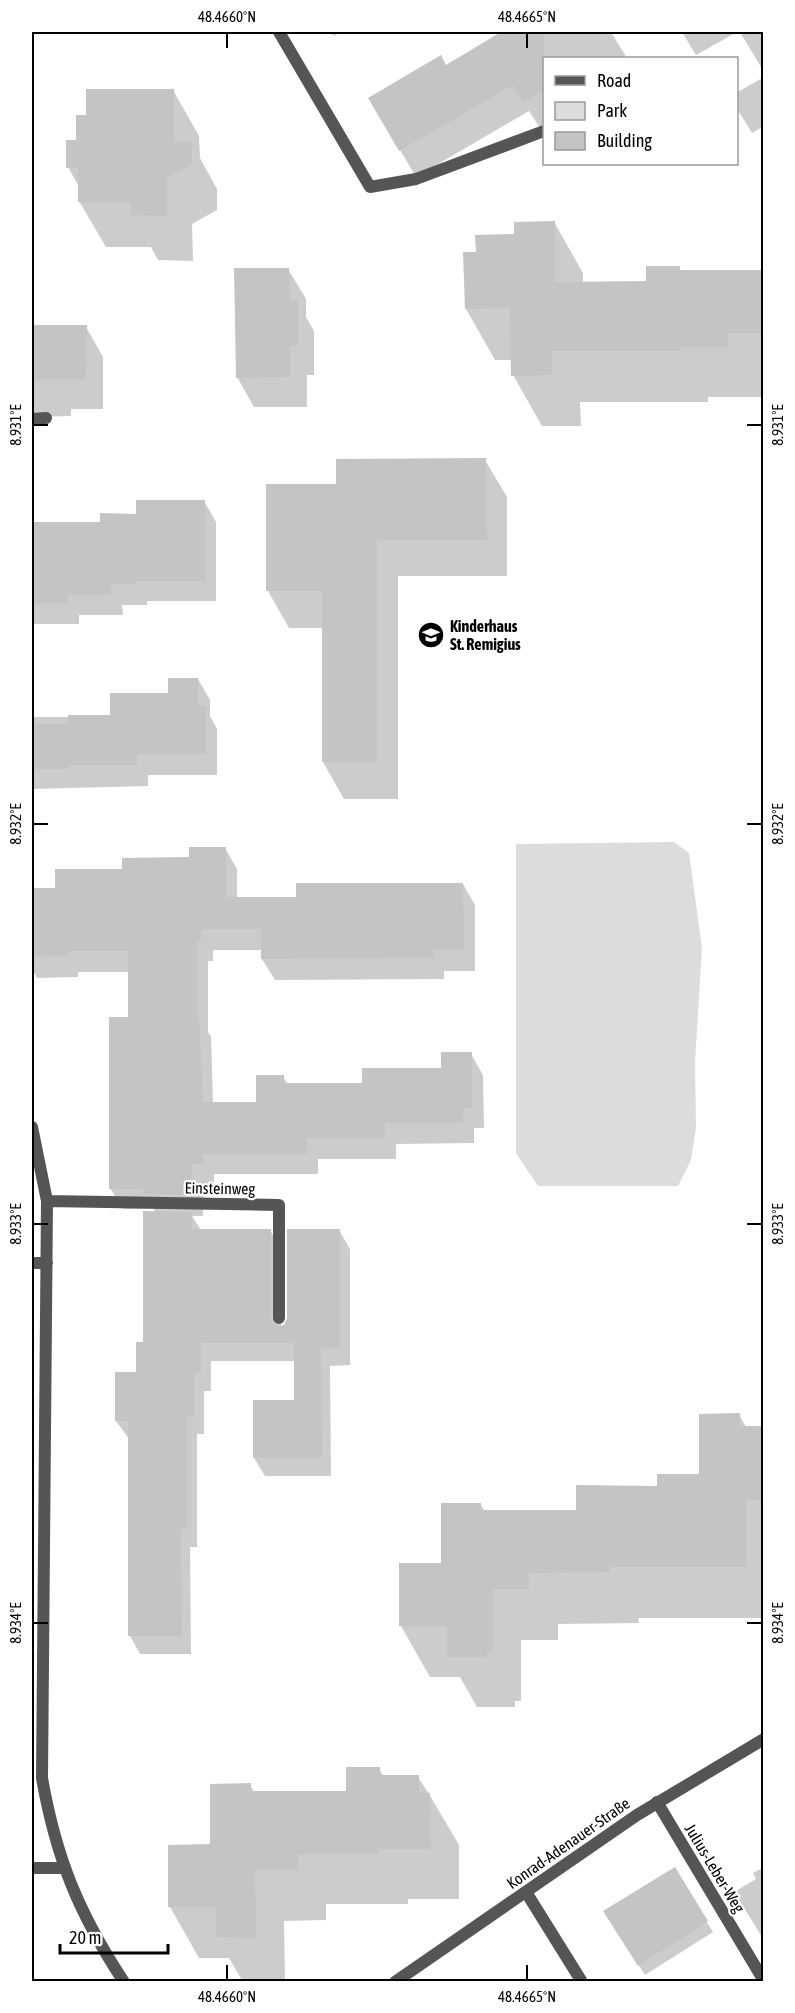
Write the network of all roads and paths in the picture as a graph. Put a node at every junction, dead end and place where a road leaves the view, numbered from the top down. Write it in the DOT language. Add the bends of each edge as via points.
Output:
graph roads {
  1 [pos="279,32"];
  2 [pos="543,131"];
  3 [pos="46,418"];
  4 [pos="32,419"];
  5 [pos="32,1127"];
  6 [pos="47,1201"];
  7 [pos="32,1263"];
  8 [pos="47,1263"];
  9 [pos="279,1318"];
  10 [pos="764,1739"];
  11 [pos="657,1802"];
  12 [pos="32,1868"];
  13 [pos="63,1868"];
  14 [pos="526,1892"];
  15 [pos="764,1981"];
  16 [pos="123,1982"];
  17 [pos="395,1982"];
  18 [pos="582,1982"];
  1 -- 2 [label="street" via="370,187 416,179"];
  3 -- 4 [label="street"];
  5 -- 6 [label="street"];
  6 -- 8 [label="street"];
  6 -- 9 [label="street, Einsteinweg" via="279,1205"];
  7 -- 8 [label="street"];
  8 -- 13 [label="street" via="42,1778"];
  10 -- 11 [label="street, Konrad-Adenauer-Straße"];
  11 -- 14 [label="street, Konrad-Adenauer-Straße"];
  11 -- 15 [label="street, Julius-Leber-Weg"];
  12 -- 13 [label="street"];
  13 -- 16 [label="street"];
  14 -- 17 [label="street, Konrad-Adenauer-Straße"];
  14 -- 18 [label="street"];
}
